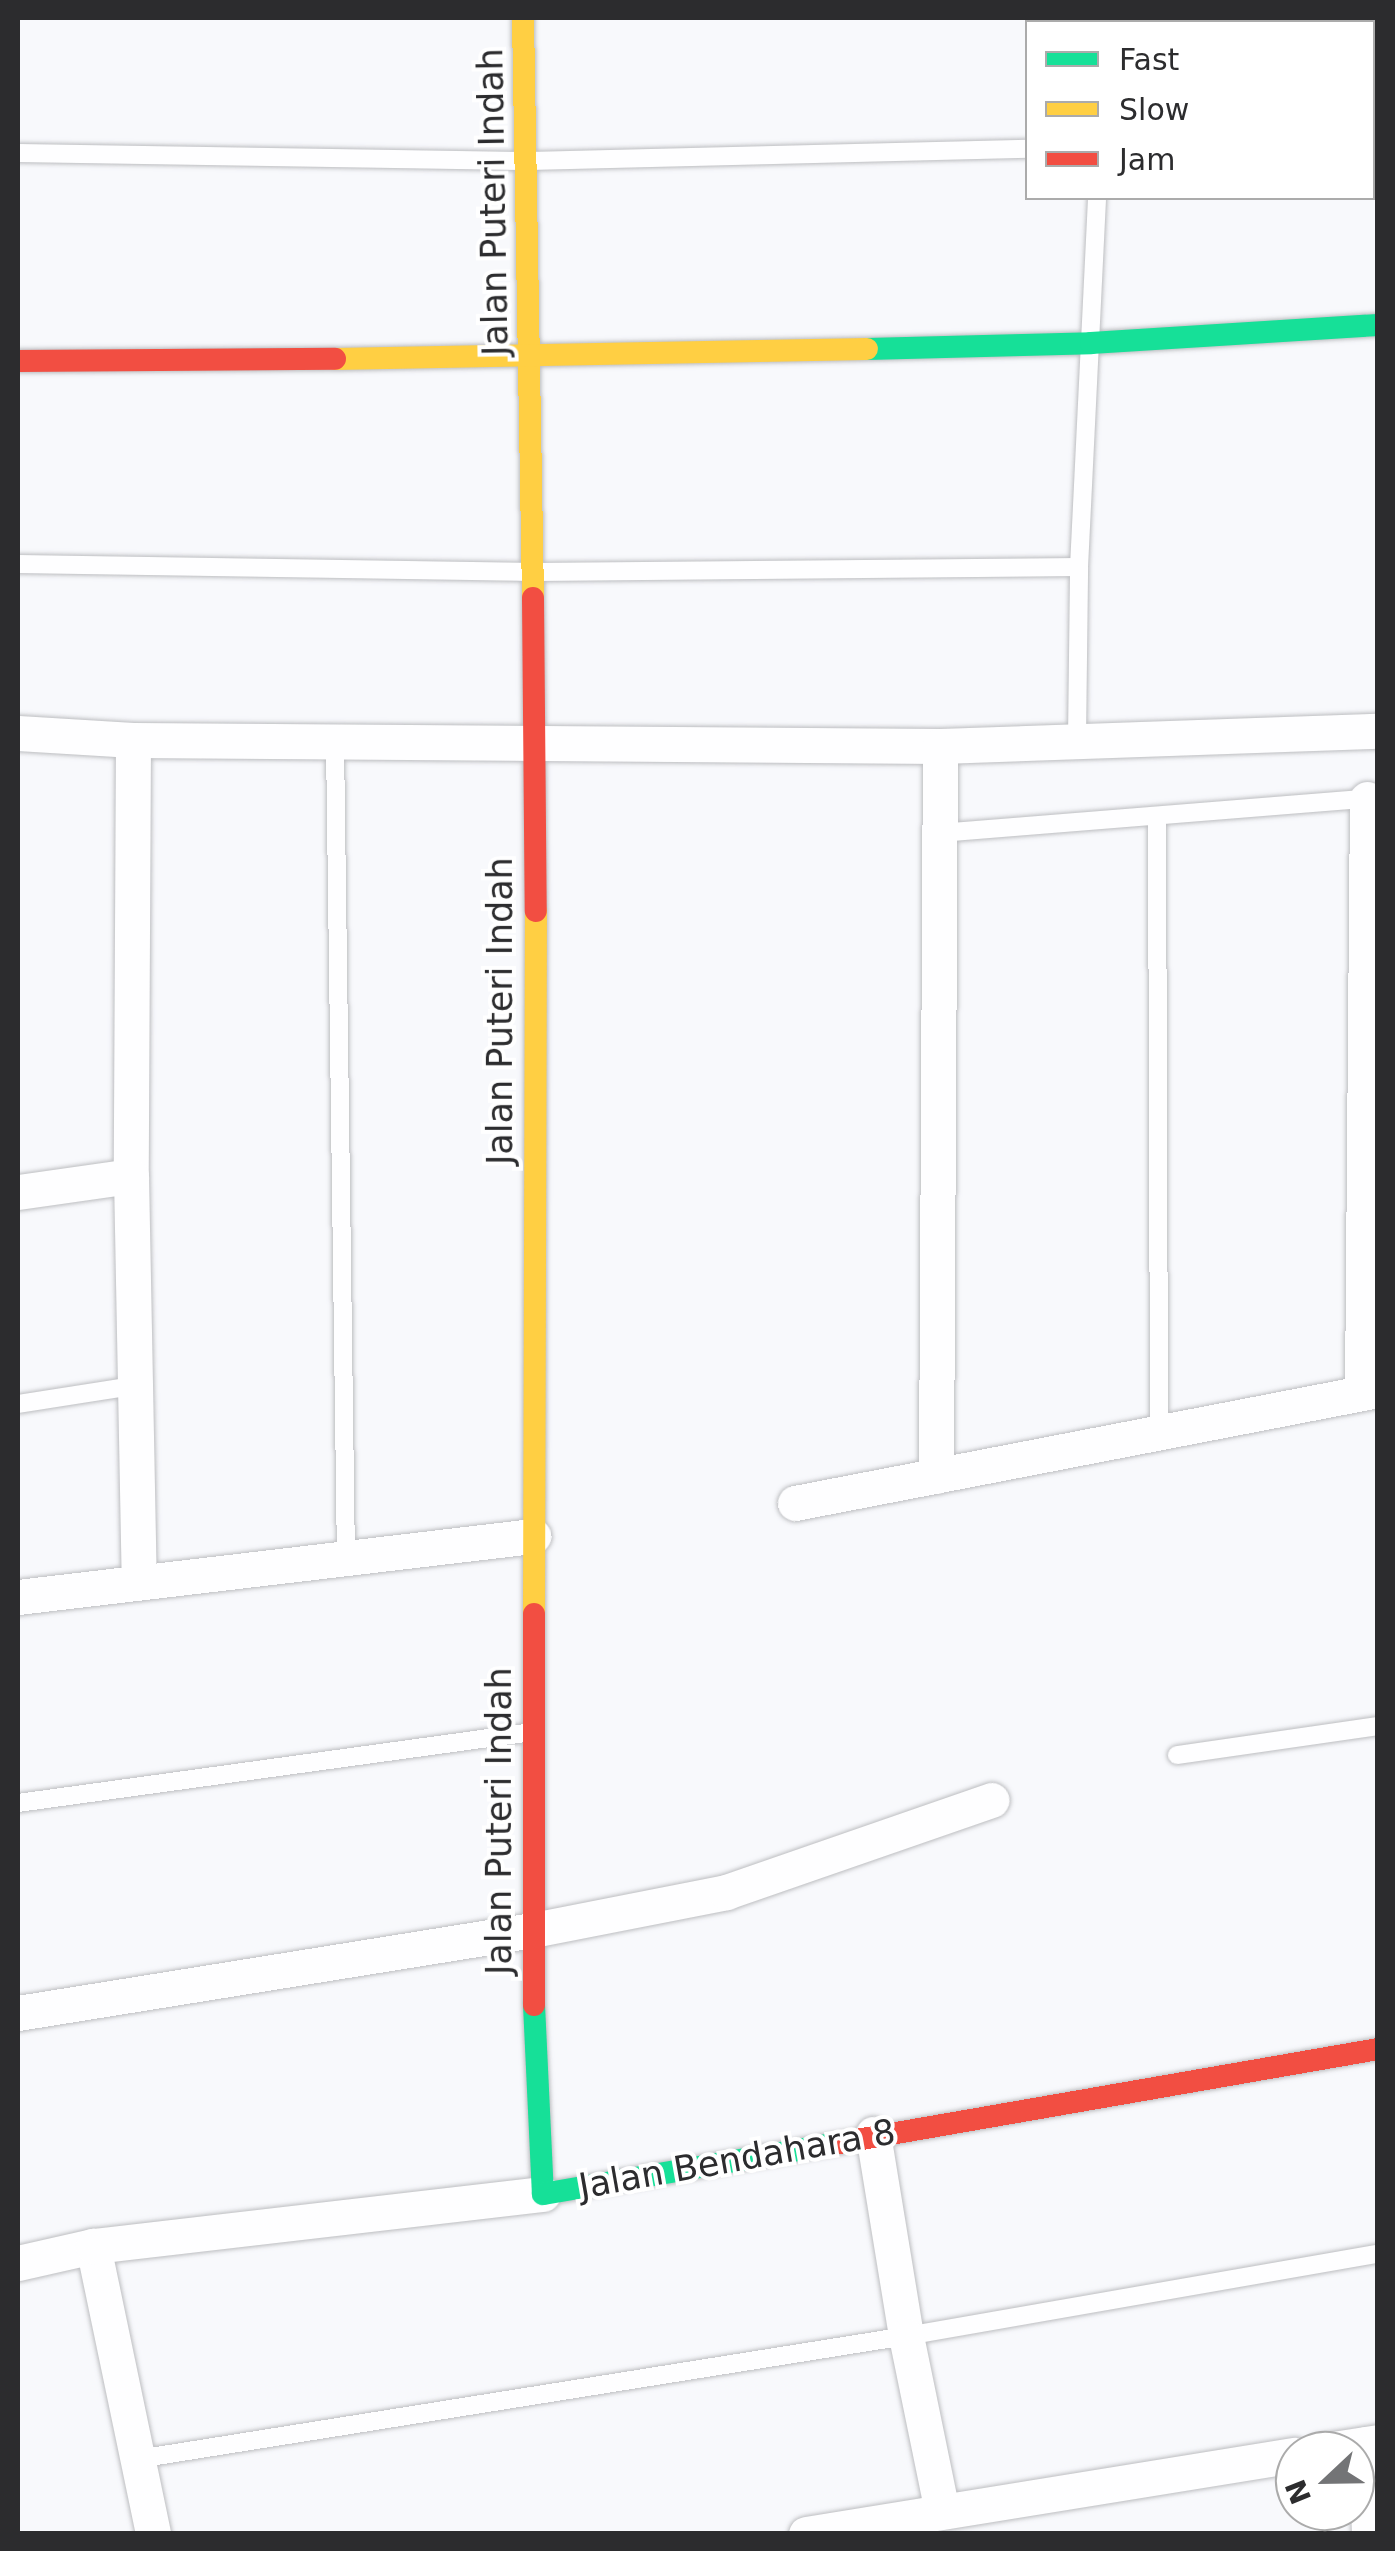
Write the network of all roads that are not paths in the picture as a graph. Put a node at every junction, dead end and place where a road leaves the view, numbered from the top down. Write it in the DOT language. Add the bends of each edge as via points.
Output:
graph roads {
  1 [pos="523,18"];
  2 [pos="1025,149"];
  3 [pos="18,153"];
  4 [pos="529,162"];
  5 [pos="1097,200"];
  6 [pos="1378,325"];
  7 [pos="1091,343"];
  8 [pos="532,358"];
  9 [pos="18,361"];
  10 [pos="18,564"];
  11 [pos="1079,567"];
  12 [pos="534,572"];
  13 [pos="1378,730"];
  14 [pos="18,733"];
  15 [pos="132,740"];
  16 [pos="1078,740"];
  17 [pos="335,742"];
  18 [pos="536,742"];
  19 [pos="940,746"];
  20 [pos="1372,798"];
  21 [pos="1157,816"];
  22 [pos="939,833"];
  23 [pos="131,1176"];
  24 [pos="18,1192"];
  25 [pos="133,1386"];
  26 [pos="1370,1391"];
  27 [pos="18,1404"];
  28 [pos="1159,1432"];
  29 [pos="936,1476"];
  30 [pos="795,1503"];
  31 [pos="533,1536"];
  32 [pos="346,1557"];
  33 [pos="140,1579"];
  34 [pos="18,1596"];
  35 [pos="1378,1726"];
  36 [pos="534,1732"];
  37 [pos="1177,1756"];
  38 [pos="992,1800"];
  39 [pos="18,1803"];
  40 [pos="533,1930"];
  41 [pos="18,2013"];
  42 [pos="1378,2049"];
  43 [pos="873,2134"];
  44 [pos="544,2194"];
  45 [pos="93,2246"];
  46 [pos="1378,2254"];
  47 [pos="18,2263"];
  48 [pos="906,2336"];
  49 [pos="1275,2458"];
  50 [pos="138,2459"];
  51 [pos="942,2511"];
  52 [pos="154,2534"];
  53 [pos="806,2534"];
  1 -- 4 [label="street, Jalan Puteri Indah"];
  2 -- 4 [label="lane"];
  3 -- 4 [label="lane"];
  4 -- 8 [label="street, Jalan Puteri Indah"];
  5 -- 7 [label="lane"];
  6 -- 7 [label="street"];
  7 -- 8 [label="street"];
  7 -- 11 [label="lane"];
  8 -- 9 [label="street"];
  8 -- 12 [label="street, Jalan Puteri Indah"];
  10 -- 12 [label="lane"];
  11 -- 12 [label="lane"];
  11 -- 16 [label="lane"];
  12 -- 18 [label="street, Jalan Puteri Indah"];
  13 -- 16 [label="street"];
  14 -- 15 [label="street"];
  15 -- 17 [label="street"];
  15 -- 23 [label="street"];
  16 -- 19 [label="street"];
  17 -- 18 [label="street"];
  17 -- 32 [label="lane"];
  18 -- 19 [label="street"];
  18 -- 31 [label="street, Jalan Puteri Indah"];
  19 -- 22 [label="street"];
  20 -- 21 [label="lane"];
  20 -- 26 [label="street"];
  21 -- 22 [label="lane"];
  21 -- 28 [label="lane"];
  22 -- 29 [label="street"];
  23 -- 24 [label="street"];
  23 -- 25 [label="street"];
  25 -- 27 [label="lane"];
  25 -- 33 [label="street"];
  26 -- 28 [label="street"];
  28 -- 29 [label="street"];
  29 -- 30 [label="street"];
  31 -- 32 [label="street"];
  31 -- 36 [label="street, Jalan Puteri Indah"];
  32 -- 33 [label="street"];
  33 -- 34 [label="street"];
  35 -- 37 [label="lane"];
  36 -- 39 [label="lane"];
  36 -- 40 [label="street, Jalan Puteri Indah"];
  38 -- 40 [label="street" via="757,1884"];
  40 -- 41 [label="street"];
  40 -- 44 [label="street, Jalan Puteri Indah"];
  42 -- 43 [label="street, Jalan Bendahara 8"];
  43 -- 44 [label="street, Jalan Bendahara 8"];
  43 -- 48 [label="street"];
  44 -- 45 [label="street, Jalan Bendahara 8"];
  45 -- 47 [label="street, Jalan Bendahara 8"];
  45 -- 50 [label="street"];
  46 -- 48 [label="lane"];
  48 -- 50 [label="lane"];
  48 -- 51 [label="street"];
  49 -- 51 [label="street"];
  50 -- 52 [label="street"];
  51 -- 53 [label="street"];
}
